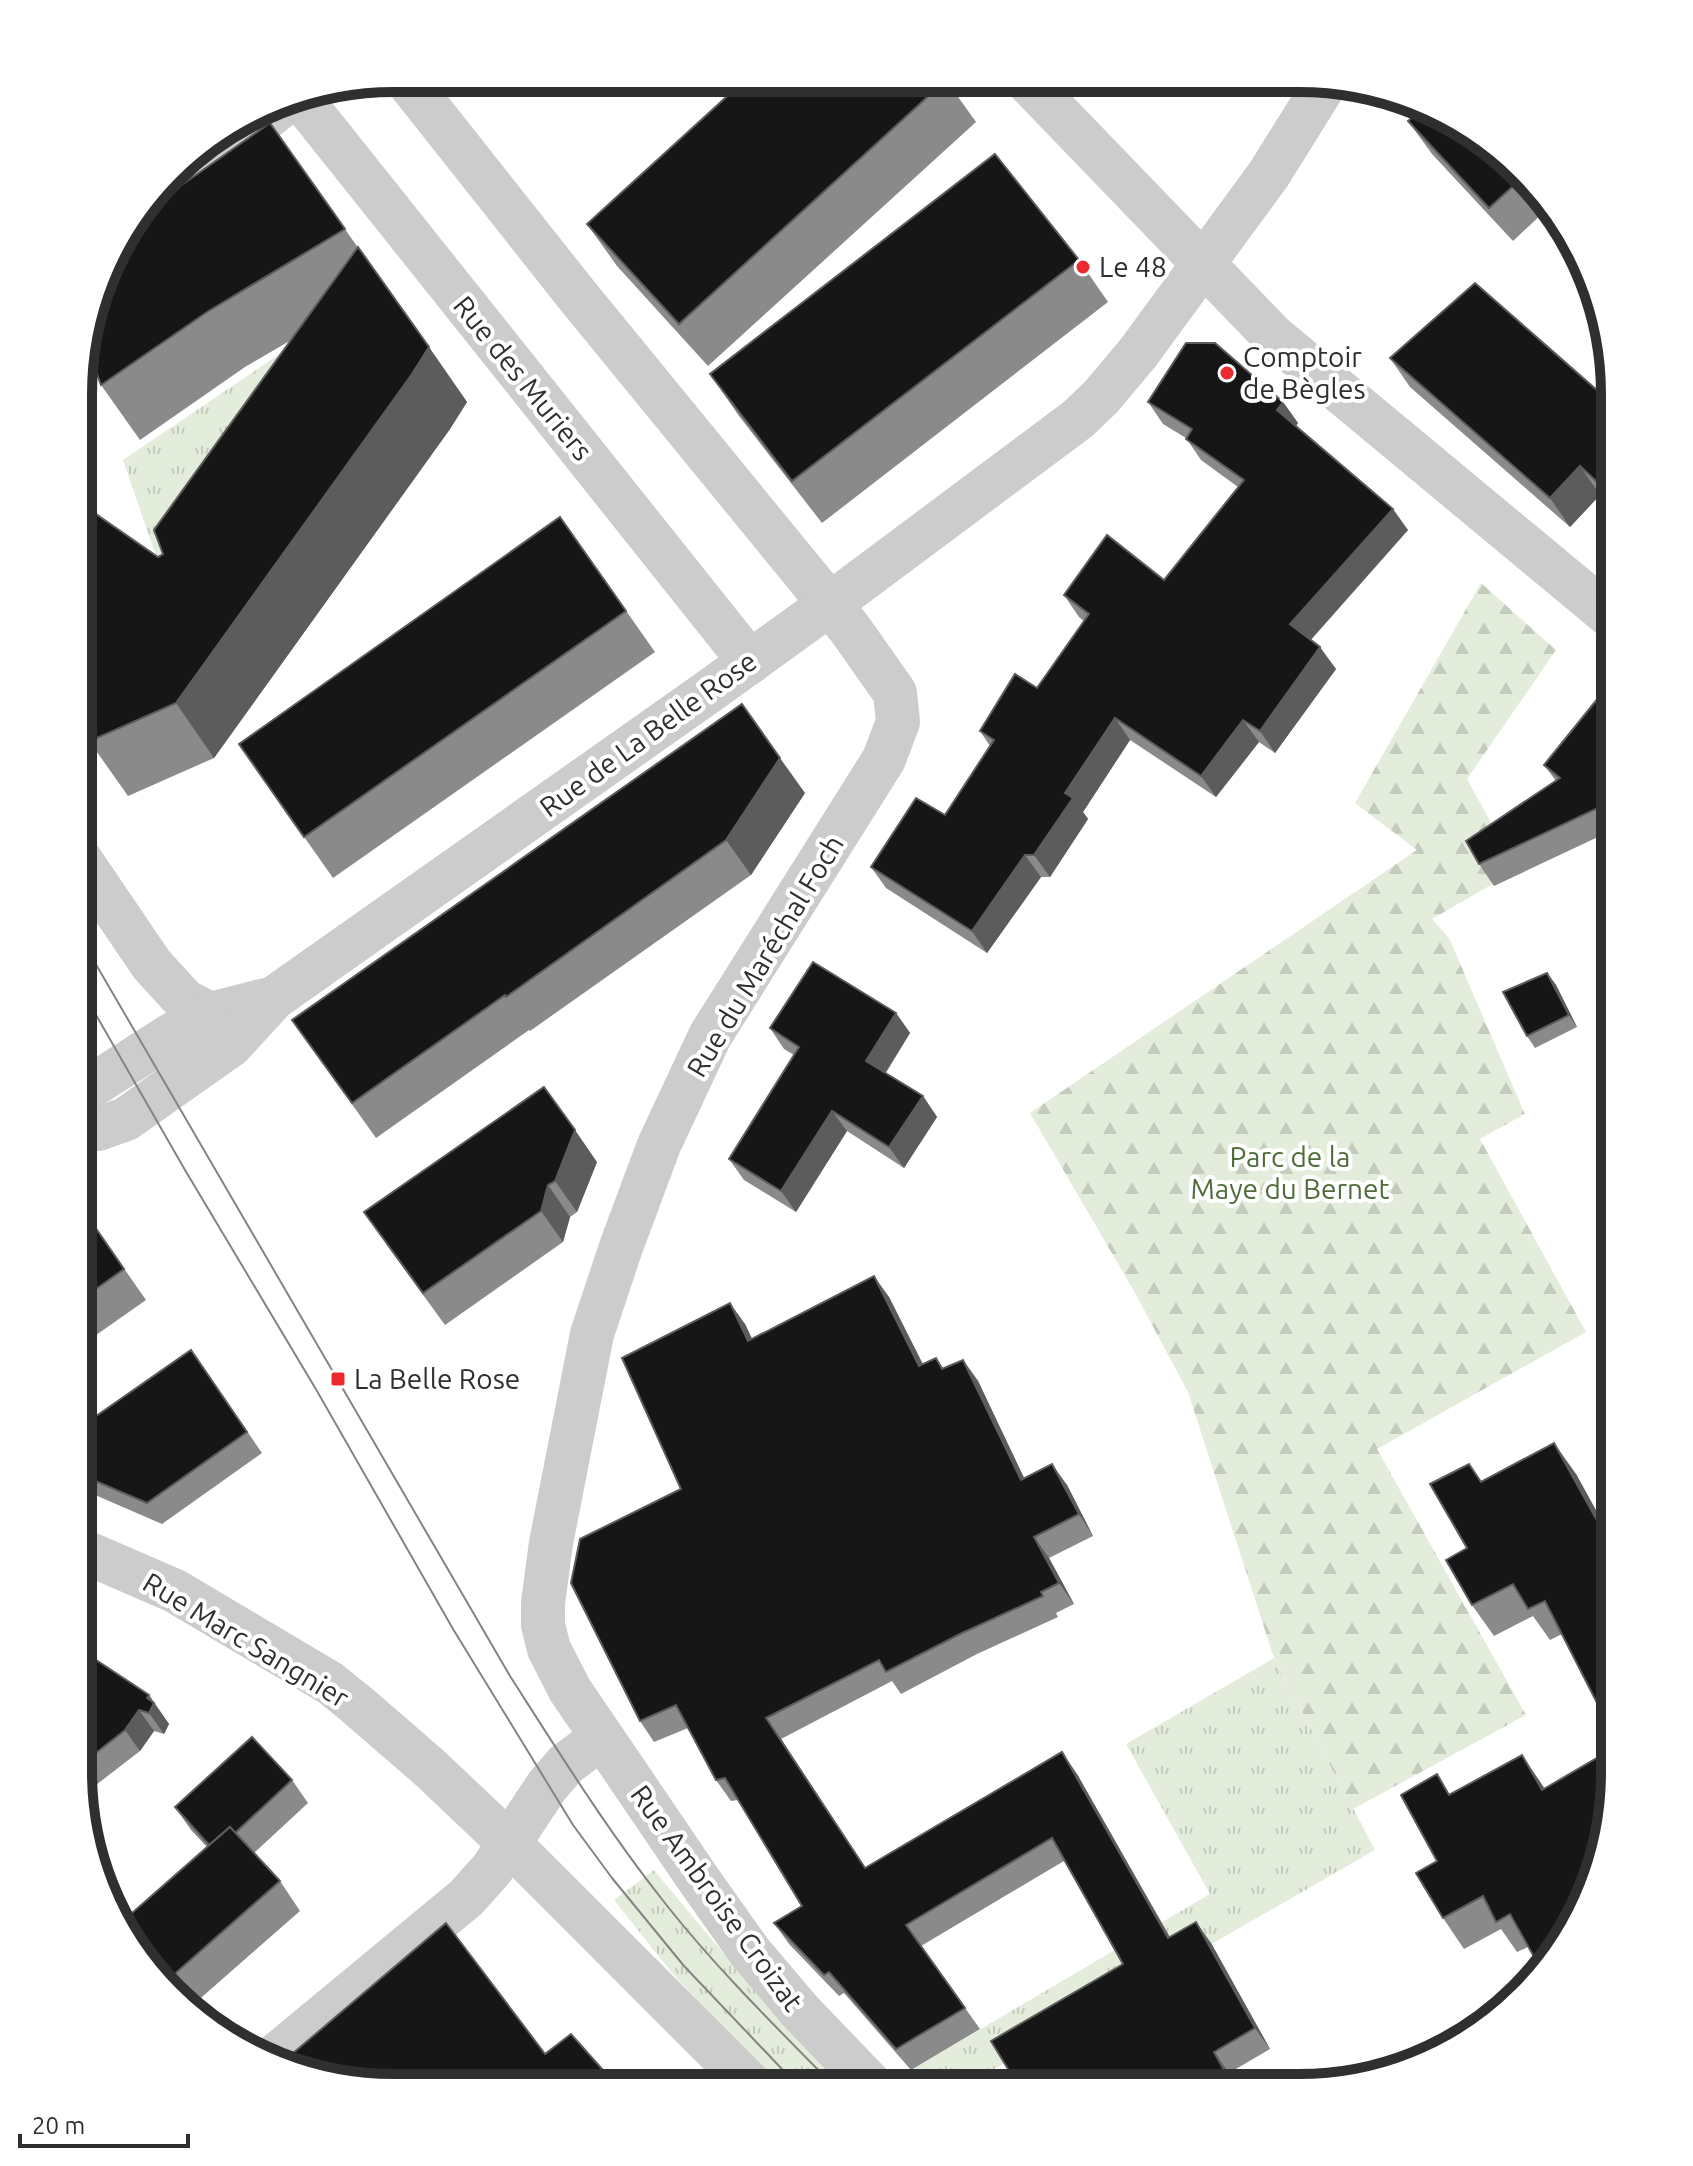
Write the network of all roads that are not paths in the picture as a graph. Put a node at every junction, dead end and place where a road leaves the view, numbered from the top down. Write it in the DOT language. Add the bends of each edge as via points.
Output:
graph roads {
  1 [pos="416,92"];
  2 [pos="1037,92"];
  3 [pos="1319,93"];
  4 [pos="306,105"];
  5 [pos="259,124"];
  6 [pos="167,195"];
  7 [pos="1202,264"];
  8 [pos="830,604"];
  9 [pos="1601,608"];
  10 [pos="750,662"];
  11 [pos="92,877"];
  12 [pos="274,998"];
  13 [pos="210,1014"];
  14 [pos="92,1086"];
  15 [pos="92,1128"];
  16 [pos="92,1555"];
  17 [pos="601,1738"];
  18 [pos="509,1843"];
  19 [pos="280,2052"];
  20 [pos="740,2074"];
  21 [pos="861,2074"];
  1 -- 8 [label="street"];
  2 -- 7 [label="street"];
  3 -- 7 [label="street" via="1269,174"];
  4 -- 10 [label="street, Rue des Muriers"];
  5 -- 6 [label="street"];
  7 -- 8 [label="street, Rue de La Belle Rose" via="1138,353 1078,419"];
  7 -- 9 [label="street" via="1273,336"];
  8 -- 10 [label="street, Rue de La Belle Rose"];
  8 -- 17 [label="street, Rue du Maréchal Foch" via="895,693 898,722 884,759 710,1036 659,1145 592,1334 551,1543 543,1625 570,1690"];
  10 -- 12 [label="street, Rue de La Belle Rose"];
  11 -- 13 [label="street" via="152,965 185,1001"];
  12 -- 13 [label="street, Rue de La Belle Rose"];
  12 -- 15 [label="street, Rue de La Belle Rose" via="231,1045 126,1119"];
  13 -- 14 [label="street, Rue de La Belle Rose"];
  16 -- 18 [label="street, Rue Marc Sangnier" via="175,1591 330,1683"];
  17 -- 18 [label="street" via="566,1764"];
  17 -- 21 [label="street, Rue Ambroise Croizat" via="750,1952"];
  18 -- 19 [label="street" via="466,1898"];
  18 -- 20 [label="street"];
}
